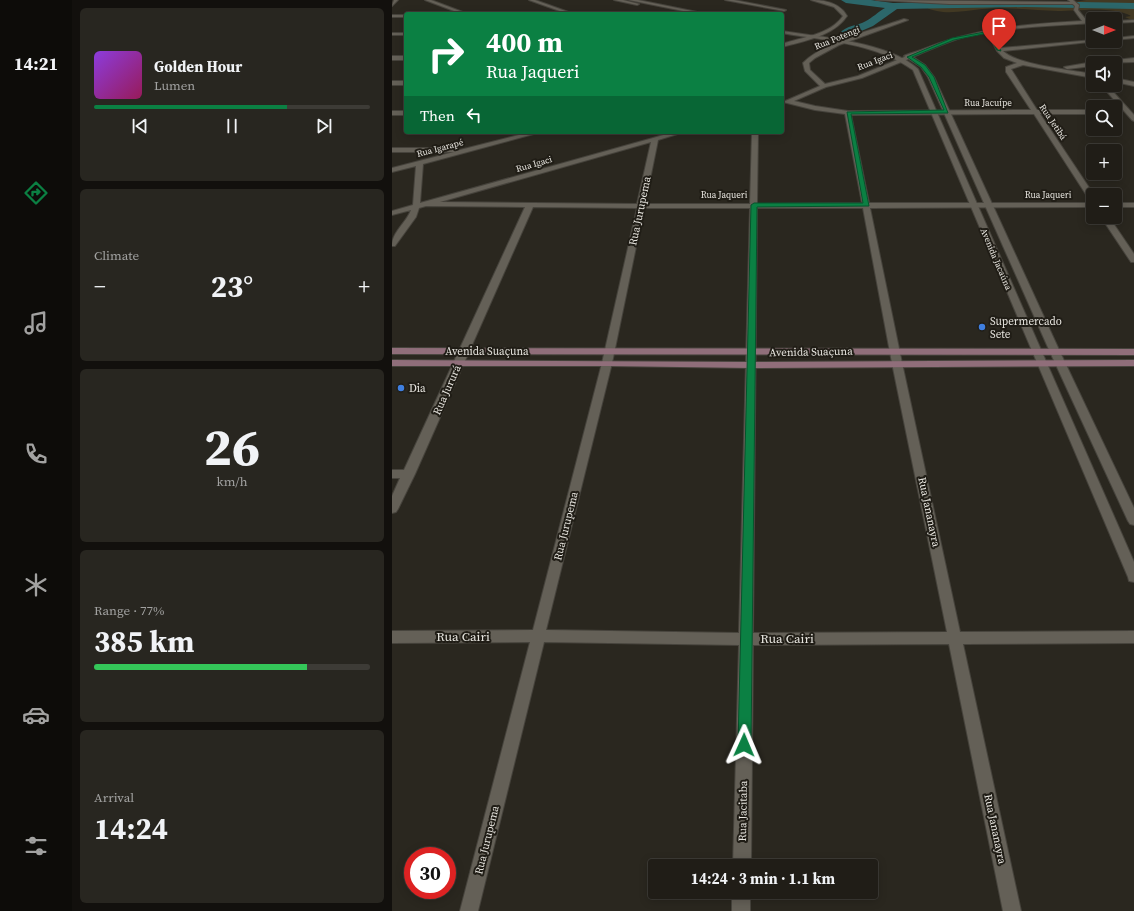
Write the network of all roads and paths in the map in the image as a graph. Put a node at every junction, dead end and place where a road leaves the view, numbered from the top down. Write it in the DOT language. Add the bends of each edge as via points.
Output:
graph roads {
  1 [pos="396,0"];
  2 [pos="427,0"];
  3 [pos="531,0"];
  4 [pos="616,0"];
  5 [pos="631,0"];
  6 [pos="728,0"];
  7 [pos="813,0"];
  8 [pos="878,0"];
  9 [pos="881,0"];
  10 [pos="913,1"];
  11 [pos="1040,1"];
  12 [pos="949,2"];
  13 [pos="979,2"];
  14 [pos="1010,2"];
  15 [pos="1073,3"];
  16 [pos="392,5"];
  17 [pos="783,10"];
  18 [pos="460,12"];
  19 [pos="566,12"];
  20 [pos="677,12"];
  21 [pos="691,12"];
  22 [pos="392,16"];
  23 [pos="404,16"];
  24 [pos="906,20"];
  25 [pos="1134,21"];
  26 [pos="1086,22"];
  27 [pos="1122,22"];
  28 [pos="784,28"];
  29 [pos="784,32"];
  30 [pos="990,32"];
  31 [pos="392,34"];
  32 [pos="404,34"];
  33 [pos="816,35"];
  34 [pos="809,37"];
  35 [pos="1134,37"];
  36 [pos="1122,38"];
  37 [pos="849,41"];
  38 [pos="1086,42"];
  39 [pos="843,43"];
  40 [pos="784,45"];
  41 [pos="999,50"];
  42 [pos="909,57"];
  43 [pos="392,58"];
  44 [pos="404,58"];
  45 [pos="902,60"];
  46 [pos="1134,60"];
  47 [pos="1122,61"];
  48 [pos="1024,63"];
  49 [pos="1086,65"];
  50 [pos="1056,68"];
  51 [pos="1086,74"];
  52 [pos="1122,81"];
  53 [pos="392,83"];
  54 [pos="404,83"];
  55 [pos="1134,84"];
  56 [pos="824,86"];
  57 [pos="1109,92"];
  58 [pos="789,101"];
  59 [pos="784,102"];
  60 [pos="934,112"];
  61 [pos="947,112"];
  62 [pos="1033,112"];
  63 [pos="1086,112"];
  64 [pos="392,113"];
  65 [pos="404,113"];
  66 [pos="848,113"];
  67 [pos="1134,119"];
  68 [pos="530,134"];
  69 [pos="674,134"];
  70 [pos="755,134"];
  71 [pos="655,139"];
  72 [pos="392,150"];
  73 [pos="469,150"];
  74 [pos="420,163"];
  75 [pos="392,170"];
  76 [pos="1086,189"];
  77 [pos="427,204"];
  78 [pos="530,205"];
  79 [pos="754,205"];
  80 [pos="867,205"];
  81 [pos="973,205"];
  82 [pos="990,205"];
  83 [pos="1086,205"];
  84 [pos="1122,205"];
  85 [pos="1134,205"];
  86 [pos="640,206"];
  87 [pos="416,207"];
  88 [pos="392,213"];
  89 [pos="1110,224"];
  90 [pos="392,244"];
  91 [pos="1134,260"];
  92 [pos="392,351"];
  93 [pos="464,351"];
  94 [pos="1055,352"];
  95 [pos="1134,352"];
  96 [pos="608,357"];
  97 [pos="1038,357"];
  98 [pos="751,358"];
  99 [pos="896,358"];
  100 [pos="392,363"];
  101 [pos="459,363"];
  102 [pos="1061,363"];
  103 [pos="1134,364"];
  104 [pos="392,474"];
  105 [pos="409,474"];
  106 [pos="392,509"];
  107 [pos="1134,521"];
  108 [pos="1134,577"];
  109 [pos="539,636"];
  110 [pos="392,637"];
  111 [pos="956,637"];
  112 [pos="1134,637"];
  113 [pos="746,639"];
  114 [pos="742,859"];
  115 [pos="741,899"];
  116 [pos="469,911"];
  117 [pos="741,911"];
  118 [pos="1012,911"];
  1 -- 16 [label="street"];
  2 -- 18 [label="street"];
  3 -- 19 [label="street"];
  4 -- 20 [label="street"];
  5 -- 21 [label="street"];
  6 -- 17 [label="street"];
  7 -- 33 [label="street" via="838,8 845,16 839,24"];
  8 -- 9 [label="street"];
  9 -- 10 [label="street"];
  10 -- 12 [label="street"];
  11 -- 14 [label="street"];
  11 -- 15 [label="street"];
  12 -- 13 [label="street"];
  13 -- 14 [label="street"];
  15 -- 26 [label="street"];
  22 -- 23 [label="street"];
  24 -- 37 [label="street, Rua Potengi"];
  25 -- 27 [label="street"];
  26 -- 30 [label="street, Rua Igaci" via="1037,24"];
  28 -- 33 [label="street, Avenida Jacaúna"];
  29 -- 34 [label="street, Avenida Jacaúna"];
  30 -- 41 [label="street"];
  30 -- 42 [label="street, Rua Igaci" via="953,38"];
  31 -- 32 [label="street"];
  33 -- 34 [label="street"];
  33 -- 37 [label="street, Avenida Jacaúna"];
  34 -- 39 [label="street, Avenida Jacaúna"];
  34 -- 40 [label="street"];
  35 -- 36 [label="street"];
  37 -- 39 [label="street, Rua Potengi"];
  37 -- 42 [label="street, Avenida Jacaúna"];
  38 -- 41 [label="street"];
  39 -- 45 [label="street, Avenida Jacaúna" via="885,53"];
  39 -- 56 [label="street, Rua Potengi" via="815,55 806,63 807,70"];
  41 -- 48 [label="street" via="1006,57"];
  42 -- 45 [label="street, Rua Igaci"];
  42 -- 61 [label="street, Avenida Jacaúna" via="923,66 931,77"];
  43 -- 44 [label="street"];
  45 -- 56 [label="street, Rua Igaci" via="860,77"];
  45 -- 60 [label="street, Avenida Jacaúna" via="915,70"];
  46 -- 47 [label="street"];
  48 -- 50 [label="street"];
  48 -- 62 [label="street, Rua Jetibá" via="1008,68"];
  49 -- 50 [label="street"];
  50 -- 51 [label="street"];
  52 -- 55 [label="street"];
  53 -- 54 [label="street"];
  56 -- 58 [label="street, Rua Igaci"];
  57 -- 67 [label="street" via="1124,112"];
  58 -- 59 [label="street, Rua Igaci"];
  58 -- 66 [label="street, Rua Jacuípe"];
  60 -- 61 [label="street, Rua Jacuípe"];
  60 -- 66 [label="street, Rua Jacuípe"];
  60 -- 81 [label="street, Avenida Jacaúna"];
  61 -- 62 [label="street, Rua Jacuípe"];
  61 -- 82 [label="street, Avenida Jacaúna"];
  62 -- 63 [label="street, Rua Jacuípe"];
  62 -- 76 [label="street, Rua Jetibá"];
  64 -- 65 [label="street"];
  66 -- 80 [label="street, Rua Jananayra"];
  68 -- 73 [label="street, Rua Igarapé"];
  69 -- 71 [label="street, Rua Igaci"];
  70 -- 79 [label="street, Rua Jacitaba"];
  71 -- 77 [label="street, Rua Igaci"];
  71 -- 86 [label="street, Rua Jurupema"];
  72 -- 73 [label="street"];
  73 -- 74 [label="street, Rua Igarapé"];
  74 -- 75 [label="street, Rua Igarapé"];
  74 -- 87 [label="street"];
  77 -- 78 [label="street, Rua Jaqueri"];
  77 -- 87 [label="street, Rua Igaci"];
  78 -- 86 [label="street, Rua Jaqueri"];
  78 -- 93 [label="street, Rua Jururá"];
  79 -- 80 [label="street, Rua Jaqueri"];
  79 -- 86 [label="street, Rua Jaqueri"];
  79 -- 98 [label="street, Rua Jacitaba"];
  80 -- 81 [label="street, Rua Jaqueri"];
  80 -- 99 [label="street, Rua Jananayra"];
  81 -- 82 [label="street, Rua Jaqueri"];
  81 -- 97 [label="street, Avenida Jacaúna"];
  82 -- 83 [label="street, Rua Jaqueri"];
  82 -- 94 [label="street, Avenida Jacaúna"];
  84 -- 85 [label="street"];
  86 -- 96 [label="street, Rua Jurupema"];
  87 -- 88 [label="street, Rua Igaci"];
  87 -- 90 [label="street" via="412,217"];
  89 -- 91 [label="street"];
  92 -- 93 [label="main road, Avenida Suaçuna"];
  93 -- 96 [label="main road, Avenida Suaçuna"];
  93 -- 101 [label="street, Rua Jururá"];
  94 -- 95 [label="main road, Avenida Suaçuna"];
  94 -- 97 [label="main road, Avenida Suaçuna"];
  94 -- 102 [label="street, Avenida Jacaúna"];
  96 -- 98 [label="main road, Avenida Suaçuna"];
  96 -- 101 [label="main road, Avenida Suaçuna"];
  96 -- 109 [label="street, Rua Jurupema"];
  97 -- 99 [label="main road, Avenida Suaçuna"];
  97 -- 102 [label="main road, Avenida Suaçuna"];
  97 -- 108 [label="street, Avenida Jacaúna"];
  98 -- 99 [label="main road, Avenida Suaçuna"];
  98 -- 113 [label="street, Rua Jacitaba"];
  99 -- 111 [label="street, Rua Jananayra"];
  100 -- 101 [label="main road, Avenida Suaçuna"];
  101 -- 105 [label="street, Rua Jururá"];
  102 -- 103 [label="main road, Avenida Suaçuna"];
  102 -- 107 [label="street, Avenida Jacaúna"];
  104 -- 105 [label="street"];
  105 -- 106 [label="street, Rua Jururá"];
  109 -- 110 [label="street, Rua Cairi"];
  109 -- 113 [label="street, Rua Cairi"];
  109 -- 116 [label="street, Rua Jurupema"];
  111 -- 112 [label="street, Rua Cairi"];
  111 -- 113 [label="street, Rua Cairi"];
  111 -- 118 [label="street, Rua Jananayra"];
  113 -- 114 [label="street, Rua Jacitaba"];
  115 -- 117 [label="street"];
}
